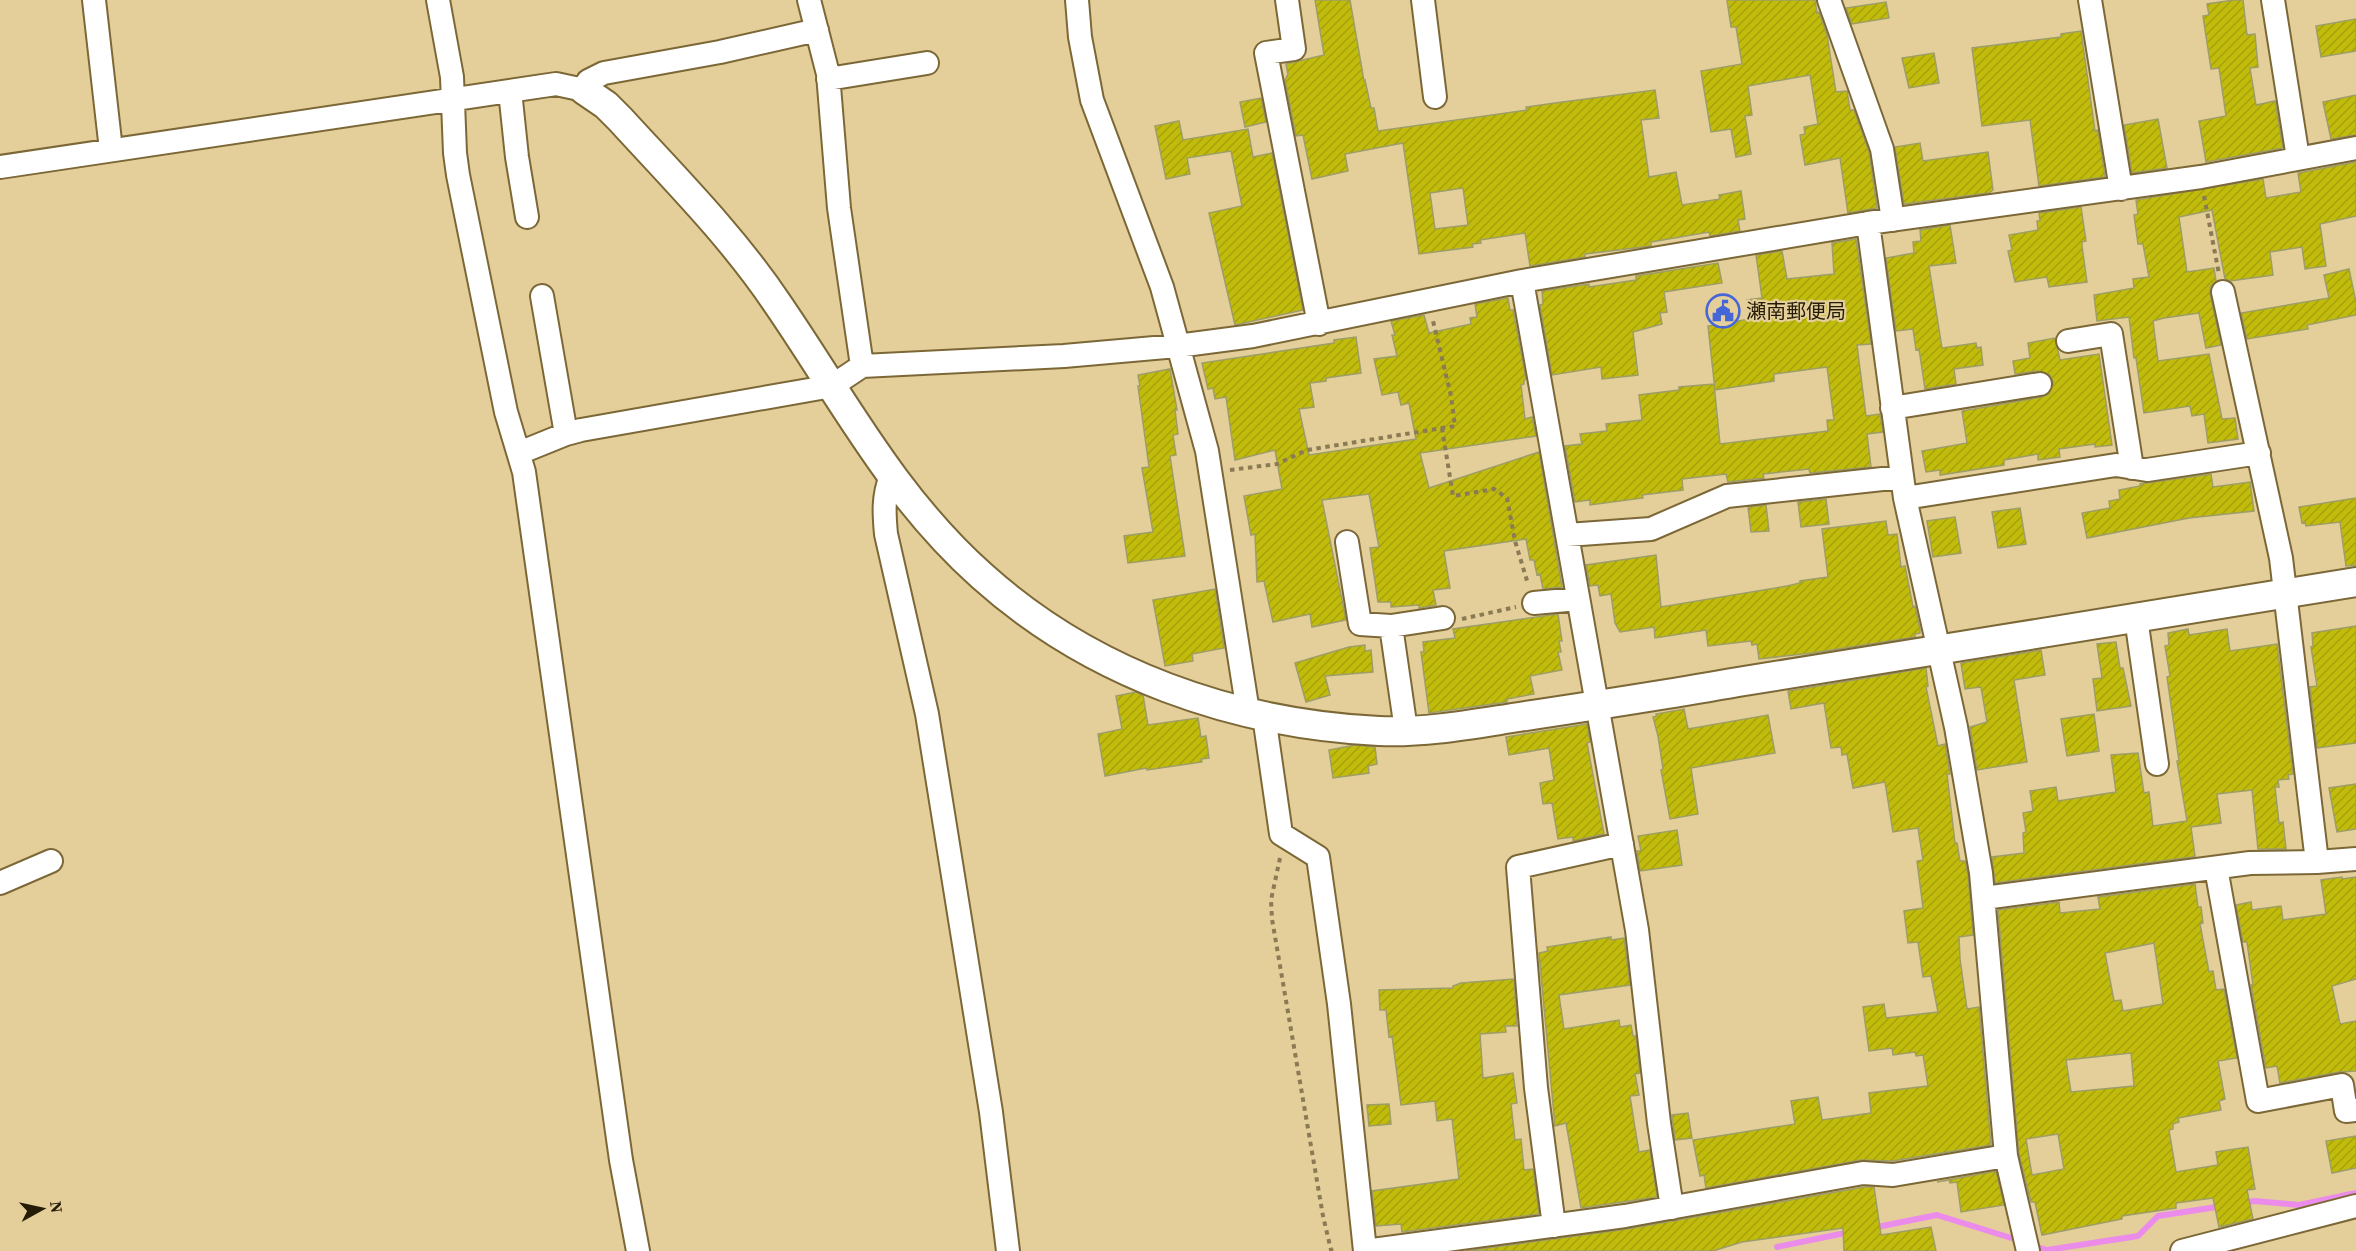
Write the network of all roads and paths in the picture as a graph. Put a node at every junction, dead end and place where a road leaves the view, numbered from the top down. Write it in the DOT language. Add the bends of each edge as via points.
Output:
graph roads {
  1 [pos="94,0"];
  2 [pos="438,0"];
  3 [pos="809,0"];
  4 [pos="1077,0"];
  5 [pos="1287,0"];
  6 [pos="1423,0"];
  7 [pos="1829,0"];
  8 [pos="2090,0"];
  9 [pos="2273,0"];
  10 [pos="817,30"];
  11 [pos="927,63"];
  12 [pos="828,79"];
  13 [pos="584,90"];
  14 [pos="510,91"];
  15 [pos="1435,97"];
  16 [pos="453,99"];
  17 [pos="2356,148"];
  18 [pos="111,150"];
  19 [pos="2298,158"];
  20 [pos="0,167"];
  21 [pos="2201,177"];
  22 [pos="2121,189"];
  23 [pos="527,218"];
  24 [pos="1893,220"];
  25 [pos="1868,223"];
  26 [pos="1522,281"];
  27 [pos="2223,292"];
  28 [pos="542,296"];
  29 [pos="1428,300"];
  30 [pos="1319,324"];
  31 [pos="2068,341"];
  32 [pos="1178,346"];
  33 [pos="862,366"];
  34 [pos="2040,384"];
  35 [pos="832,386"];
  36 [pos="1892,408"];
  37 [pos="1442,428"];
  38 [pos="566,434"];
  39 [pos="519,453"];
  40 [pos="2259,453"];
  41 [pos="2132,468"];
  42 [pos="1211,473"];
  43 [pos="891,476"];
  44 [pos="1903,488"];
  45 [pos="1567,536"];
  46 [pos="1347,542"];
  47 [pos="2356,582"];
  48 [pos="2286,594"];
  49 [pos="1578,599"];
  50 [pos="1534,603"];
  51 [pos="1443,618"];
  52 [pos="2136,618"];
  53 [pos="1390,626"];
  54 [pos="1938,650"];
  55 [pos="1598,706"];
  56 [pos="1256,714"];
  57 [pos="1406,730"];
  58 [pos="2157,764"];
  59 [pos="1291,839"];
  60 [pos="1622,844"];
  61 [pos="2356,859"];
  62 [pos="51,861"];
  63 [pos="2317,862"];
  64 [pos="2216,868"];
  65 [pos="0,883"];
  66 [pos="1984,898"];
  67 [pos="2356,1110"];
  68 [pos="2006,1156"];
  69 [pos="2356,1206"];
  70 [pos="1672,1208"];
  71 [pos="1554,1226"];
  72 [pos="2025,1240"];
  73 [pos="638,1251"];
  74 [pos="1008,1251"];
  75 [pos="1334,1251"];
  76 [pos="1365,1251"];
  77 [pos="2182,1251"];
  1 -- 18 [label="street"];
  2 -- 16 [label="street"];
  3 -- 10 [label="street"];
  4 -- 32 [label="street" via="1092,100 1162,287"];
  5 -- 30 [label="street" via="1294,49 1266,53"];
  6 -- 15 [label="street"];
  7 -- 24 [label="street" via="1882,149"];
  8 -- 22 [label="street"];
  9 -- 19 [label="street"];
  10 -- 12 [label="street"];
  10 -- 13 [label="street" via="604,73 588,81"];
  11 -- 12 [label="street"];
  12 -- 33 [label="street" via="839,208"];
  13 -- 14 [label="street" via="556,84"];
  13 -- 35 [label="street" via="620,119 717,225 752,267"];
  14 -- 16 [label="street"];
  14 -- 23 [label="street"];
  16 -- 18 [label="street"];
  16 -- 39 [label="street" via="458,175 506,412"];
  17 -- 19 [label="street"];
  18 -- 20 [label="street"];
  19 -- 21 [label="street"];
  21 -- 22 [label="street"];
  21 -- 27 [label="path"];
  22 -- 24 [label="street"];
  24 -- 25 [label="street"];
  25 -- 26 [label="street"];
  25 -- 36 [label="street"];
  26 -- 29 [label="street"];
  26 -- 45 [label="street"];
  27 -- 40 [label="street"];
  28 -- 38 [label="street"];
  29 -- 30 [label="street"];
  29 -- 37 [label="path" via="1455,426"];
  30 -- 32 [label="street"];
  31 -- 41 [label="street" via="2110,334"];
  32 -- 33 [label="street"];
  32 -- 42 [label="street"];
  33 -- 35 [label="street"];
  34 -- 36 [label="street"];
  35 -- 38 [label="street"];
  35 -- 43 [label="street"];
  36 -- 44 [label="street"];
  37 -- 42 [label="path" via="1307,450 1277,464"];
  37 -- 50 [label="path" via="1453,496 1494,489 1507,498"];
  38 -- 39 [label="street"];
  39 -- 73 [label="street" via="621,1160"];
  40 -- 41 [label="street" via="2147,470"];
  40 -- 48 [label="street"];
  41 -- 44 [label="street" via="2116,465"];
  42 -- 56 [label="street"];
  43 -- 56 [label="street" via="928,524 982,577 1048,627 1153,683"];
  43 -- 74 [label="street" via="884,492 886,534 927,714 992,1112"];
  44 -- 45 [label="street" via="1727,496 1651,529"];
  44 -- 54 [label="street"];
  45 -- 49 [label="street"];
  46 -- 53 [label="street" via="1360,624"];
  47 -- 48 [label="street"];
  48 -- 52 [label="street"];
  48 -- 63 [label="street"];
  49 -- 50 [label="street"];
  49 -- 55 [label="street"];
  50 -- 51 [label="path" via="1458,620"];
  51 -- 53 [label="street"];
  52 -- 54 [label="street"];
  52 -- 58 [label="street"];
  53 -- 57 [label="street"];
  54 -- 55 [label="street"];
  54 -- 66 [label="street" via="1964,767"];
  55 -- 57 [label="street"];
  55 -- 60 [label="street"];
  56 -- 57 [label="street" via="1339,727"];
  56 -- 59 [label="street"];
  59 -- 75 [label="path" via="1282,848 1271,900 1272,919 1323,1216"];
  59 -- 76 [label="street" via="1318,857 1339,1004"];
  60 -- 70 [label="street"];
  60 -- 71 [label="street" via="1518,867 1536,1088"];
  61 -- 63 [label="street"];
  62 -- 65 [label="street"];
  63 -- 64 [label="street" via="2278,861"];
  64 -- 66 [label="street"];
  64 -- 67 [label="street" via="2258,1101 2342,1085 2346,1111"];
  66 -- 68 [label="street"];
  68 -- 70 [label="street" via="1893,1175 1863,1173"];
  68 -- 72 [label="street"];
  69 -- 77 [label="street"];
  70 -- 71 [label="street"];
  71 -- 76 [label="street"];
}
